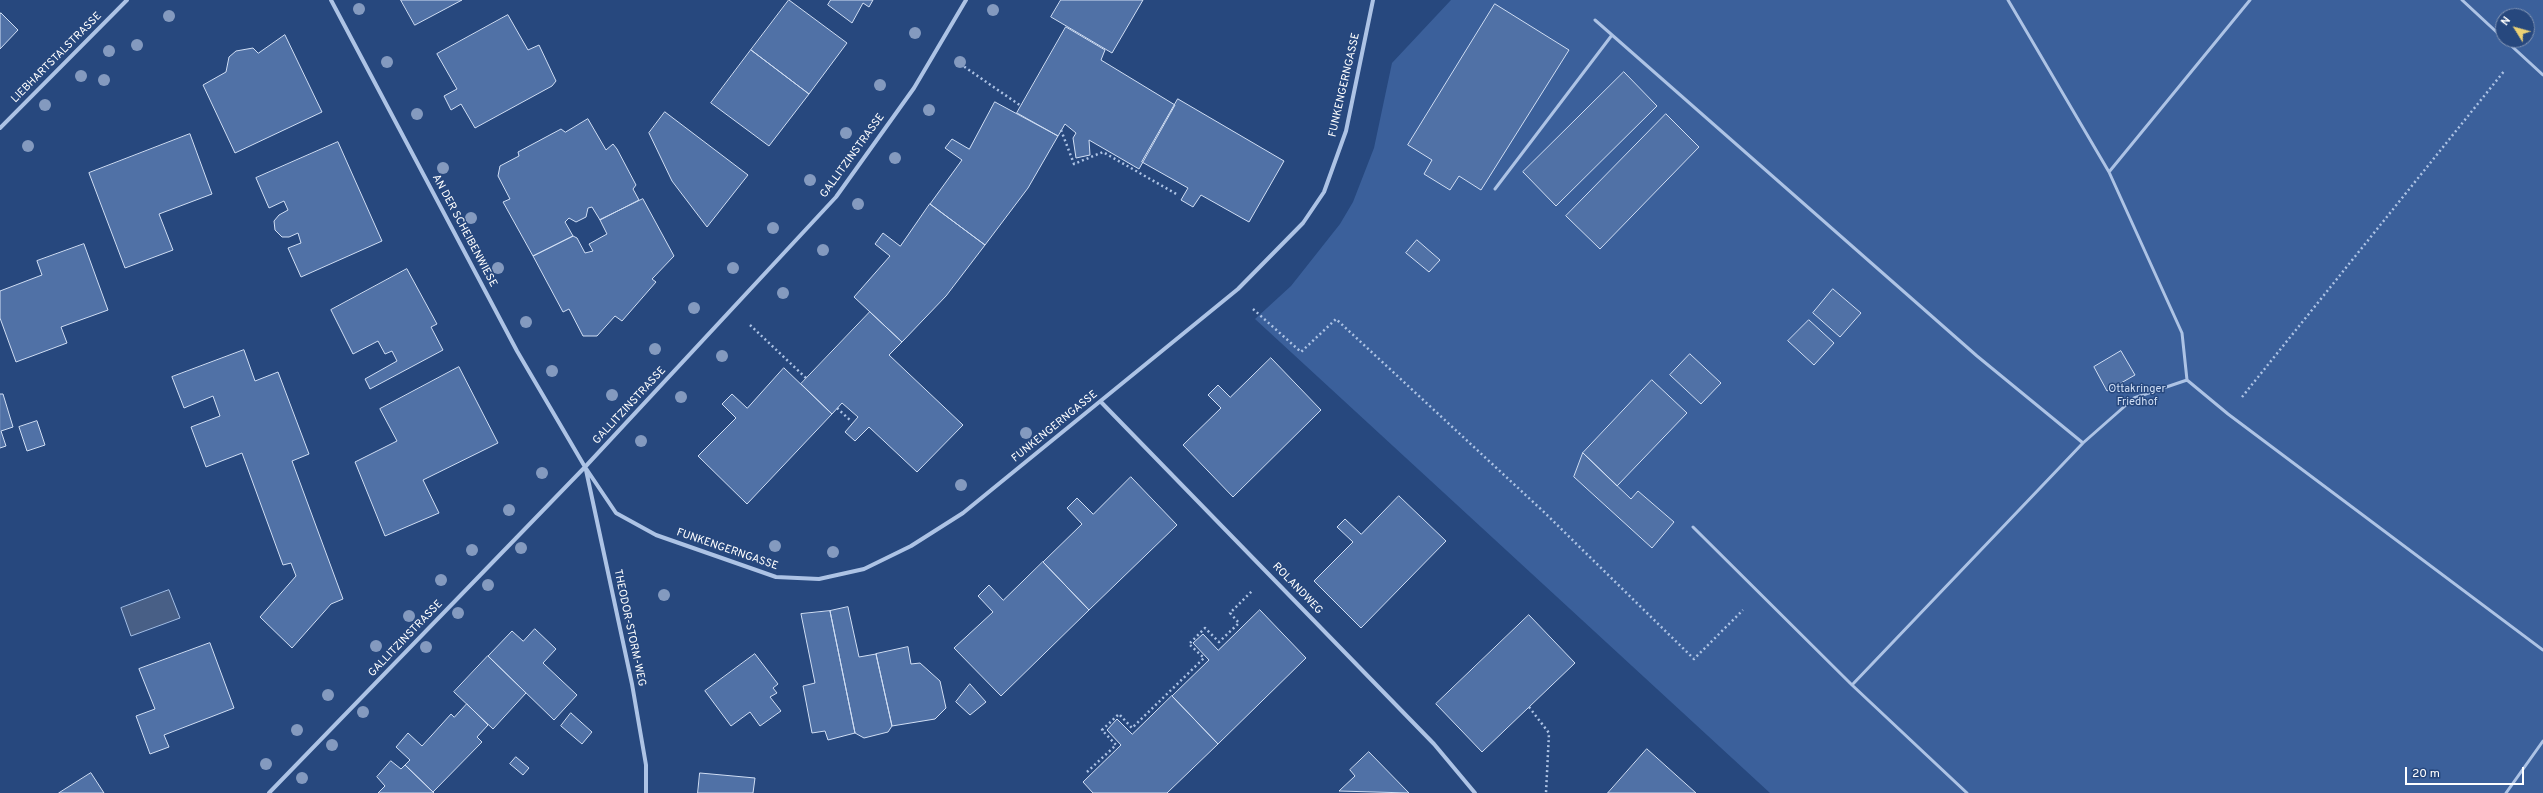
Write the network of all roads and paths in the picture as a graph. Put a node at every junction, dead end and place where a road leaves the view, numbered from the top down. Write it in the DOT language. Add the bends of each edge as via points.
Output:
graph roads {
  1 [pos="127,0"];
  2 [pos="331,0"];
  3 [pos="966,0"];
  4 [pos="1373,0"];
  5 [pos="2008,0"];
  6 [pos="2250,0"];
  7 [pos="2462,0"];
  8 [pos="1595,20"];
  9 [pos="2495,31"];
  10 [pos="1612,35"];
  11 [pos="938,48"];
  12 [pos="2514,48"];
  13 [pos="2519,53"];
  14 [pos="2543,75"];
  15 [pos="1020,106"];
  16 [pos="0,128"];
  17 [pos="1061,130"];
  18 [pos="2108,172"];
  19 [pos="1495,189"];
  20 [pos="1178,194"];
  21 [pos="733,309"];
  22 [pos="1253,309"];
  23 [pos="806,378"];
  24 [pos="2187,380"];
  25 [pos="1101,402"];
  26 [pos="837,408"];
  27 [pos="2228,414"];
  28 [pos="851,421"];
  29 [pos="2083,443"];
  30 [pos="585,467"];
  31 [pos="1693,527"];
  32 [pos="1270,574"];
  33 [pos="1760,592"];
  34 [pos="2543,650"];
  35 [pos="1852,685"];
  36 [pos="1529,707"];
  37 [pos="2543,741"];
  38 [pos="1087,772"];
  39 [pos="269,793"];
  40 [pos="646,793"];
  41 [pos="1476,793"];
  42 [pos="1546,793"];
  43 [pos="1967,793"];
  44 [pos="2506,793"];
  1 -- 16 [label="street, LIEBHARTSTALSTRASSE"];
  2 -- 30 [label="street, AN DER SCHEIBENWIESE" via="517,351"];
  3 -- 11 [label="street, GALLITZINSTRASSE"];
  4 -- 25 [label="street, FUNKENGERNGASSE" via="1346,131 1324,192 1307,217 1238,289"];
  5 -- 18 [label="lane"];
  6 -- 18 [label="lane"];
  7 -- 9 [label="lane"];
  8 -- 10 [label="lane"];
  10 -- 19 [label="lane"];
  10 -- 29 [label="lane" via="1977,356"];
  11 -- 15 [label="path"];
  11 -- 21 [label="street, GALLITZINSTRASSE" via="914,88 836,197"];
  12 -- 13 [label="lane"];
  13 -- 14 [label="lane"];
  13 -- 27 [label="path"];
  17 -- 20 [label="path" via="1074,164 1103,152"];
  18 -- 24 [label="lane" via="2182,333"];
  21 -- 23 [label="path"];
  21 -- 30 [label="street, GALLITZINSTRASSE"];
  22 -- 33 [label="path" via="1301,352 1336,319 1545,513 1694,659"];
  24 -- 27 [label="lane"];
  24 -- 29 [label="lane" via="2134,398"];
  25 -- 30 [label="street, FUNKENGERNGASSE" via="963,513 911,546 864,569 819,579 776,577 656,535 616,513"];
  25 -- 32 [label="street, ROLANDWEG"];
  26 -- 28 [label="path"];
  27 -- 34 [label="lane"];
  29 -- 35 [label="lane"];
  30 -- 39 [label="street, GALLITZINSTRASSE"];
  30 -- 40 [label="street, THEODOR-STORM-WEG" via="633,692 646,765"];
  31 -- 33 [label="lane"];
  32 -- 38 [label="path" via="1230,613 1239,622 1219,642 1205,628 1189,644 1204,658 1132,728 1119,714 1102,730 1116,745"];
  32 -- 41 [label="street, ROLANDWEG" via="1434,744"];
  33 -- 35 [label="lane"];
  35 -- 43 [label="lane"];
  36 -- 42 [label="path" via="1549,733"];
  37 -- 44 [label="lane"];
}
